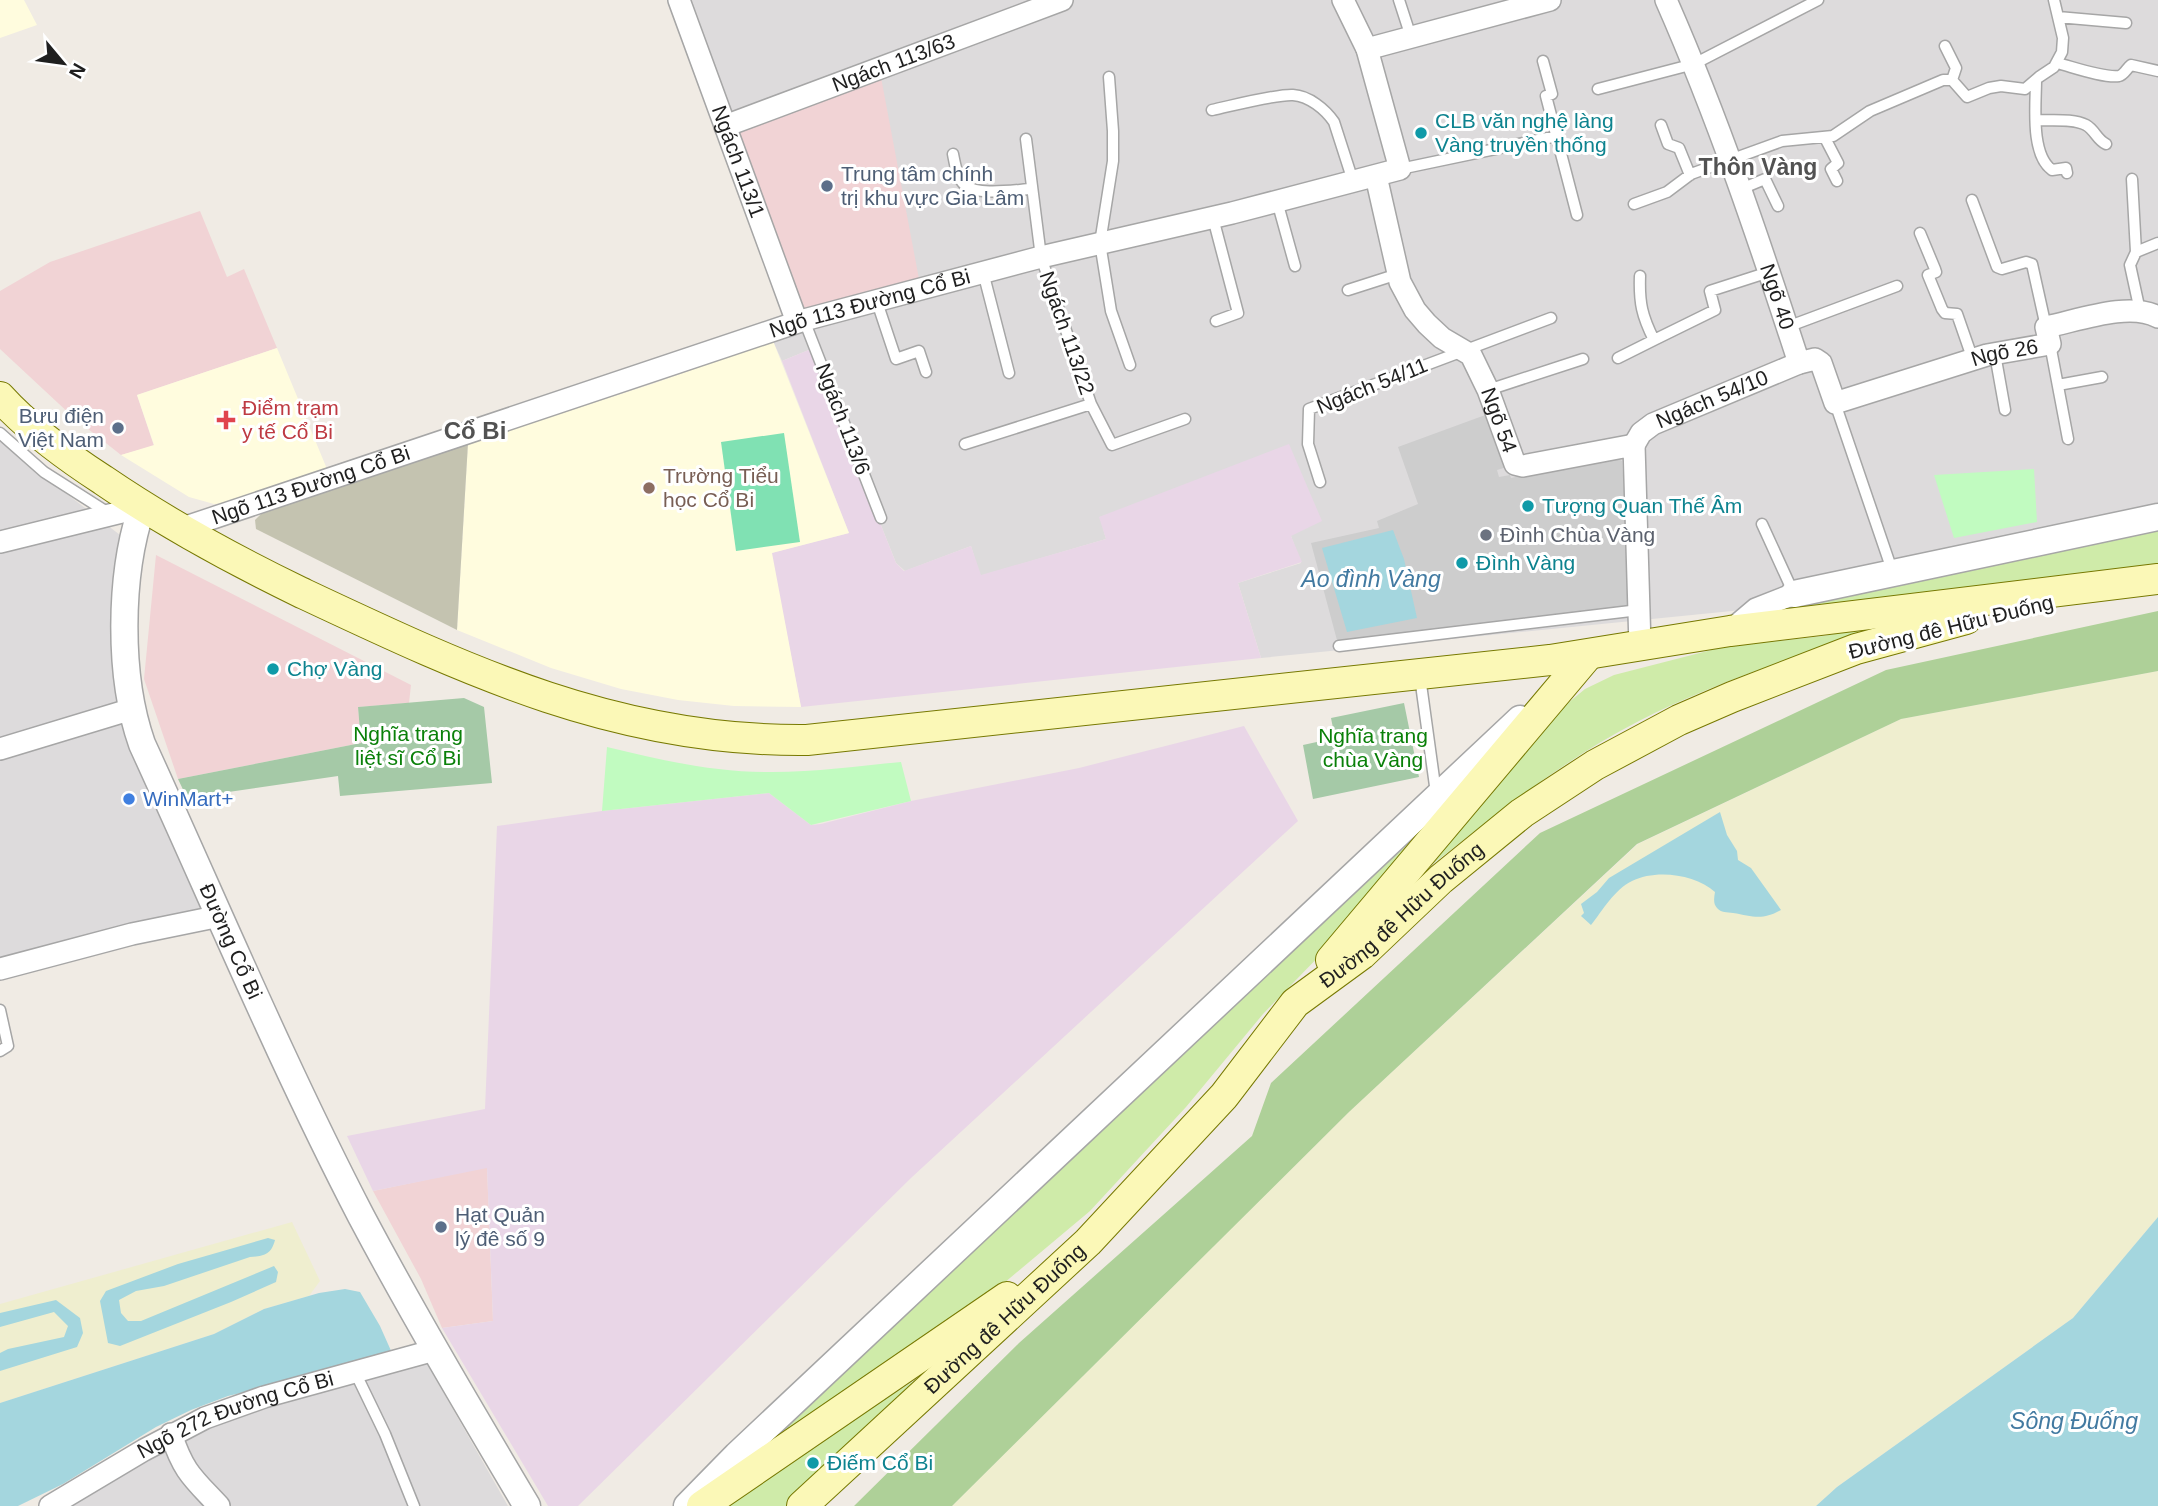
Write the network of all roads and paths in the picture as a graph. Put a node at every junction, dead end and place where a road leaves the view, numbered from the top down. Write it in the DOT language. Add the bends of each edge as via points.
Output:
graph roads {
  1 [pos="680,0"];
  2 [pos="1062,0"];
  3 [pos="1343,0"];
  4 [pos="1399,0"];
  5 [pos="1550,0"];
  6 [pos="1666,0"];
  7 [pos="1818,0"];
  8 [pos="2054,0"];
  9 [pos="2058,17"];
  10 [pos="2126,23"];
  11 [pos="1411,37"];
  12 [pos="1945,46"];
  13 [pos="1367,49"];
  14 [pos="1543,61"];
  15 [pos="2057,63"];
  16 [pos="1694,64"];
  17 [pos="2158,71"];
  18 [pos="1109,77"];
  19 [pos="1952,80"];
  20 [pos="2036,80"];
  21 [pos="1598,89"];
  22 [pos="1212,110"];
  23 [pos="2036,120"];
  24 [pos="725,125"];
  25 [pos="1661,125"];
  26 [pos="1557,136"];
  27 [pos="1825,138"];
  28 [pos="1026,139"];
  29 [pos="2106,144"];
  30 [pos="953,154"];
  31 [pos="1732,160"];
  32 [pos="1400,169"];
  33 [pos="2067,173"];
  34 [pos="1690,174"];
  35 [pos="1376,176"];
  36 [pos="2132,179"];
  37 [pos="1353,181"];
  38 [pos="1837,181"];
  39 [pos="1031,189"];
  40 [pos="1741,190"];
  41 [pos="1972,200"];
  42 [pos="1277,201"];
  43 [pos="1634,204"];
  44 [pos="1778,206"];
  45 [pos="1577,215"];
  46 [pos="1213,218"];
  47 [pos="1920,233"];
  48 [pos="1100,243"];
  49 [pos="2158,243"];
  50 [pos="2136,251"];
  51 [pos="1041,257"];
  52 [pos="1295,266"];
  53 [pos="983,272"];
  54 [pos="1769,272"];
  55 [pos="1398,274"];
  56 [pos="1640,276"];
  57 [pos="1898,286"];
  58 [pos="1348,290"];
  59 [pos="876,299"];
  60 [pos="2149,314"];
  61 [pos="1551,318"];
  62 [pos="801,321"];
  63 [pos="1216,321"];
  64 [pos="1787,327"];
  65 [pos="2048,336"];
  66 [pos="1654,340"];
  67 [pos="1464,350"];
  68 [pos="1995,354"];
  69 [pos="1618,358"];
  70 [pos="1583,359"];
  71 [pos="1973,360"];
  72 [pos="1799,363"];
  73 [pos="1129,365"];
  74 [pos="926,372"];
  75 [pos="1009,373"];
  76 [pos="2102,377"];
  77 [pos="2058,385"];
  78 [pos="1488,390"];
  79 [pos="0,397"];
  80 [pos="1835,403"];
  81 [pos="1091,404"];
  82 [pos="2006,410"];
  83 [pos="1185,419"];
  84 [pos="0,433"];
  85 [pos="2068,439"];
  86 [pos="965,444"];
  87 [pos="1634,445"];
  88 [pos="1320,482"];
  89 [pos="142,507"];
  90 [pos="112,514"];
  91 [pos="2158,517"];
  92 [pos="881,518"];
  93 [pos="1762,524"];
  94 [pos="180,529"];
  95 [pos="0,542"];
  96 [pos="1893,573"];
  97 [pos="2158,579"];
  98 [pos="1794,594"];
  99 [pos="1639,610"];
  100 [pos="1730,631"];
  101 [pos="1339,646"];
  102 [pos="1640,646"];
  103 [pos="1588,655"];
  104 [pos="1419,674"];
  105 [pos="132,709"];
  106 [pos="0,748"];
  107 [pos="1437,797"];
  108 [pos="220,916"];
  109 [pos="0,969"];
  110 [pos="1295,1003"];
  111 [pos="0,1010"];
  112 [pos="0,1051"];
  113 [pos="1088,1242"];
  114 [pos="435,1350"];
  115 [pos="355,1372"];
  116 [pos="171,1434"];
  117 [pos="62,1503"];
  118 [pos="219,1506"];
  119 [pos="414,1506"];
  120 [pos="527,1506"];
  121 [pos="687,1506"];
  122 [pos="702,1506"];
  123 [pos="802,1506"];
  1 -- 24 [label="street, Ngách 113/1"];
  2 -- 24 [label="street, Ngách 113/63"];
  3 -- 13 [label="street"];
  4 -- 11 [label="lane"];
  5 -- 11 [label="street"];
  6 -- 16 [label="street, Ngõ 40"];
  7 -- 16 [label="lane"];
  8 -- 9 [label="lane"];
  9 -- 10 [label="lane"];
  9 -- 15 [label="lane" via="2063,46"];
  11 -- 13 [label="street"];
  12 -- 19 [label="lane" via="1956,68"];
  13 -- 32 [label="street"];
  14 -- 26 [label="lane"];
  15 -- 17 [label="lane" via="2118,76 2131,65"];
  15 -- 20 [label="lane"];
  16 -- 21 [label="lane"];
  16 -- 31 [label="street, Ngõ 40"];
  18 -- 48 [label="lane" via="1113,161"];
  19 -- 20 [label="lane" via="1967,97 2001,86 2025,89"];
  19 -- 27 [label="lane" via="1870,111"];
  20 -- 23 [label="lane"];
  22 -- 37 [label="lane" via="1291,95 1313,103 1334,122"];
  23 -- 29 [label="lane" via="2081,123"];
  23 -- 33 [label="lane" via="2043,161 2052,170 2066,169"];
  24 -- 62 [label="street, Ngách 113/1"];
  25 -- 34 [label="lane" via="1668,144 1679,148"];
  26 -- 32 [label="lane"];
  26 -- 45 [label="lane"];
  27 -- 31 [label="lane" via="1782,142"];
  27 -- 38 [label="lane" via="1838,163 1831,169"];
  28 -- 39 [label="lane, Ngách 113/22"];
  30 -- 39 [label="lane" via="965,186 983,191"];
  31 -- 34 [label="lane"];
  31 -- 40 [label="street, Ngõ 40"];
  32 -- 35 [label="street, Ngõ 113 Đường Cổ Bi"];
  34 -- 43 [label="lane" via="1667,192"];
  35 -- 37 [label="street, Ngõ 113 Đường Cổ Bi"];
  35 -- 55 [label="street, Ngõ 54"];
  36 -- 50 [label="lane"];
  37 -- 42 [label="street, Ngõ 113 Đường Cổ Bi"];
  39 -- 51 [label="lane, Ngách 113/22"];
  40 -- 44 [label="lane" via="1765,179"];
  40 -- 54 [label="street, Ngõ 40"];
  41 -- 65 [label="lane" via="1997,267 2032,264"];
  42 -- 46 [label="street, Ngõ 113 Đường Cổ Bi"];
  42 -- 52 [label="lane"];
  46 -- 48 [label="street, Ngõ 113 Đường Cổ Bi"];
  46 -- 63 [label="lane" via="1238,313"];
  47 -- 71 [label="lane" via="1936,269 1928,275 1942,309 1957,314"];
  48 -- 51 [label="street, Ngõ 113 Đường Cổ Bi"];
  48 -- 73 [label="lane" via="1111,310"];
  49 -- 50 [label="lane"];
  50 -- 60 [label="lane" via="2130,265"];
  51 -- 53 [label="street, Ngõ 113 Đường Cổ Bi"];
  51 -- 81 [label="lane, Ngách 113/22"];
  53 -- 59 [label="street, Ngõ 113 Đường Cổ Bi"];
  53 -- 75 [label="lane"];
  54 -- 64 [label="street, Ngõ 40"];
  54 -- 66 [label="lane" via="1710,291 1715,310"];
  55 -- 58 [label="lane"];
  55 -- 67 [label="street, Ngõ 54" via="1421,317 1442,338"];
  56 -- 66 [label="lane" via="1639,299"];
  57 -- 64 [label="lane"];
  59 -- 62 [label="street, Ngõ 113 Đường Cổ Bi"];
  59 -- 74 [label="lane" via="896,359 919,351"];
  60 -- 65 [label="street, Ngõ 26" via="2126,310"];
  61 -- 67 [label="lane"];
  62 -- 92 [label="lane, Ngách 113/6"];
  62 -- 94 [label="street, Ngõ 113 Đường Cổ Bi"];
  64 -- 72 [label="street, Ngõ 40"];
  65 -- 68 [label="street, Ngõ 26"];
  65 -- 77 [label="lane"];
  66 -- 69 [label="lane"];
  67 -- 78 [label="street, Ngõ 54"];
  67 -- 88 [label="lane, Ngách 54/11" via="1309,409 1308,444"];
  68 -- 71 [label="street, Ngõ 26"];
  68 -- 82 [label="lane"];
  70 -- 78 [label="lane"];
  71 -- 80 [label="street, Ngõ 26"];
  72 -- 80 [label="street" via="1815,359 1821,363"];
  72 -- 87 [label="street, Ngách 54/10" via="1653,424"];
  76 -- 77 [label="lane"];
  77 -- 85 [label="lane"];
  78 -- 87 [label="street, Ngõ 54" via="1513,461 1519,466"];
  79 -- 89 [label="main road" via="52,444"];
  80 -- 96 [label="lane"];
  81 -- 83 [label="lane" via="1112,445"];
  81 -- 86 [label="lane, Ngách 113/22"];
  84 -- 90 [label="lane" via="55,479"];
  87 -- 99 [label="street"];
  89 -- 90 [label="street"];
  89 -- 94 [label="main road"];
  89 -- 105 [label="street, Đường Cổ Bi" via="130,550 126,594"];
  90 -- 95 [label="street"];
  91 -- 96 [label="street"];
  93 -- 98 [label="lane"];
  94 -- 104 [label="main road" via="289,586 491,679 625,720 718,737 807,740"];
  96 -- 98 [label="street"];
  97 -- 100 [label="main road"];
  97 -- 110 [label="main road, Đường đê Hữu Đuống" via="1903,635 1767,682 1679,720 1595,765 1522,813 1441,878 1362,954"];
  98 -- 100 [label="street" via="1756,609"];
  99 -- 101 [label="lane"];
  99 -- 102 [label="street"];
  100 -- 102 [label="main road"];
  102 -- 103 [label="main road"];
  103 -- 104 [label="main road"];
  103 -- 107 [label="street"];
  103 -- 110 [label="main road"];
  104 -- 107 [label="lane"];
  105 -- 106 [label="street"];
  105 -- 108 [label="street, Đường Cổ Bi" via="142,744"];
  107 -- 121 [label="street"];
  108 -- 109 [label="street"];
  108 -- 114 [label="street, Đường Cổ Bi" via="360,1213"];
  110 -- 113 [label="main road, Đường đê Hữu Đuống" via="1224,1096"];
  111 -- 112 [label="lane" via="8,1046"];
  113 -- 122 [label="main road"];
  113 -- 123 [label="main road, Đường đê Hữu Đuống"];
  114 -- 115 [label="street, Ngõ 272 Đường Cổ Bi"];
  114 -- 120 [label="street, Đường Cổ Bi"];
  115 -- 116 [label="street, Ngõ 272 Đường Cổ Bi" via="234,1407"];
  115 -- 119 [label="lane"];
  116 -- 117 [label="street, Ngõ 272 Đường Cổ Bi"];
  116 -- 118 [label="street" via="182,1464"];
}
